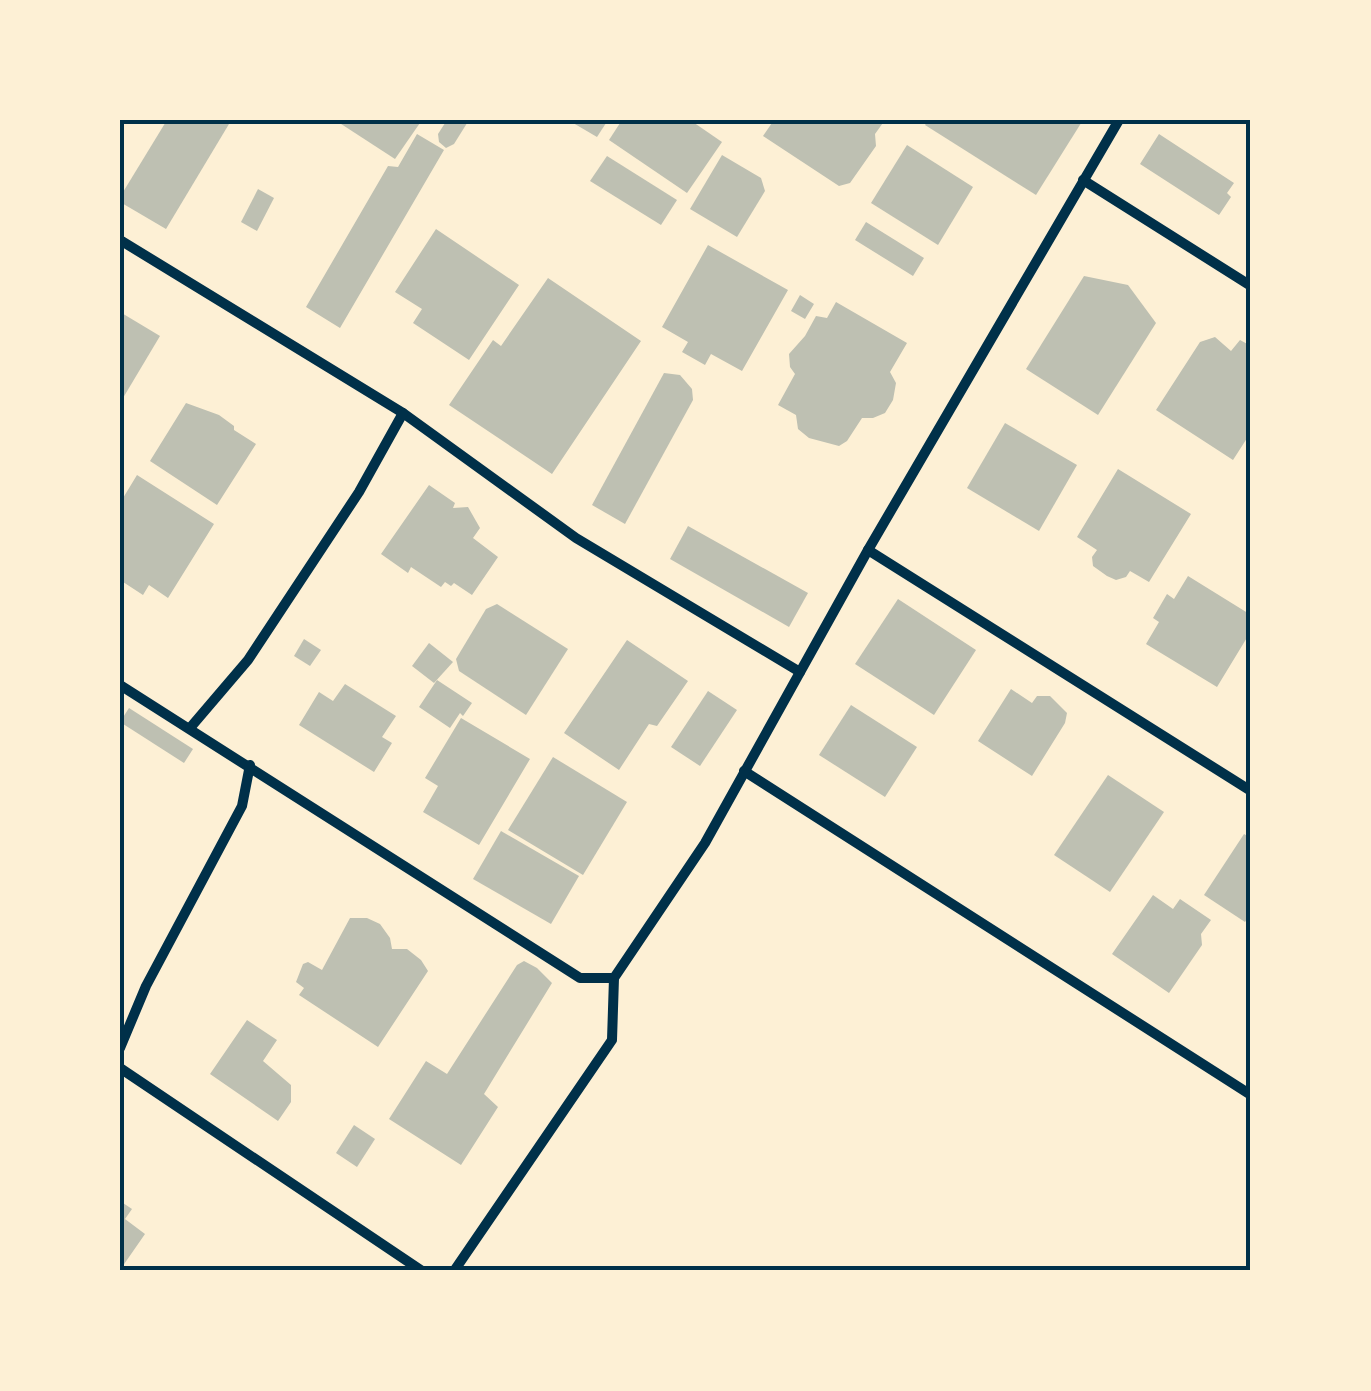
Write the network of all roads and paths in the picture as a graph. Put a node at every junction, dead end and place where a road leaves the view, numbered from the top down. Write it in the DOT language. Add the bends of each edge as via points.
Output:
graph roads {
  1 [pos="1119,120"];
  2 [pos="1083,180"];
  3 [pos="120,240"];
  4 [pos="1251,286"];
  5 [pos="404,413"];
  6 [pos="868,550"];
  7 [pos="800,672"];
  8 [pos="120,684"];
  9 [pos="190,728"];
  10 [pos="250,766"];
  11 [pos="744,771"];
  12 [pos="1251,791"];
  13 [pos="614,978"];
  14 [pos="120,1048"];
  15 [pos="120,1068"];
  16 [pos="1251,1096"];
  17 [pos="422,1271"];
  18 [pos="454,1271"];
  1 -- 2 [label="street"];
  2 -- 4 [label="street"];
  2 -- 6 [label="street"];
  3 -- 5 [label="street"];
  5 -- 7 [label="street" via="576,538"];
  5 -- 9 [label="street" via="248,660"];
  6 -- 7 [label="street"];
  6 -- 12 [label="street"];
  7 -- 11 [label="street"];
  8 -- 9 [label="street"];
  9 -- 10 [label="street"];
  10 -- 13 [label="street" via="580,978"];
  10 -- 14 [label="street" via="242,806"];
  11 -- 13 [label="street" via="705,844"];
  11 -- 16 [label="street"];
  13 -- 18 [label="street" via="612,1040"];
  15 -- 17 [label="street"];
}
